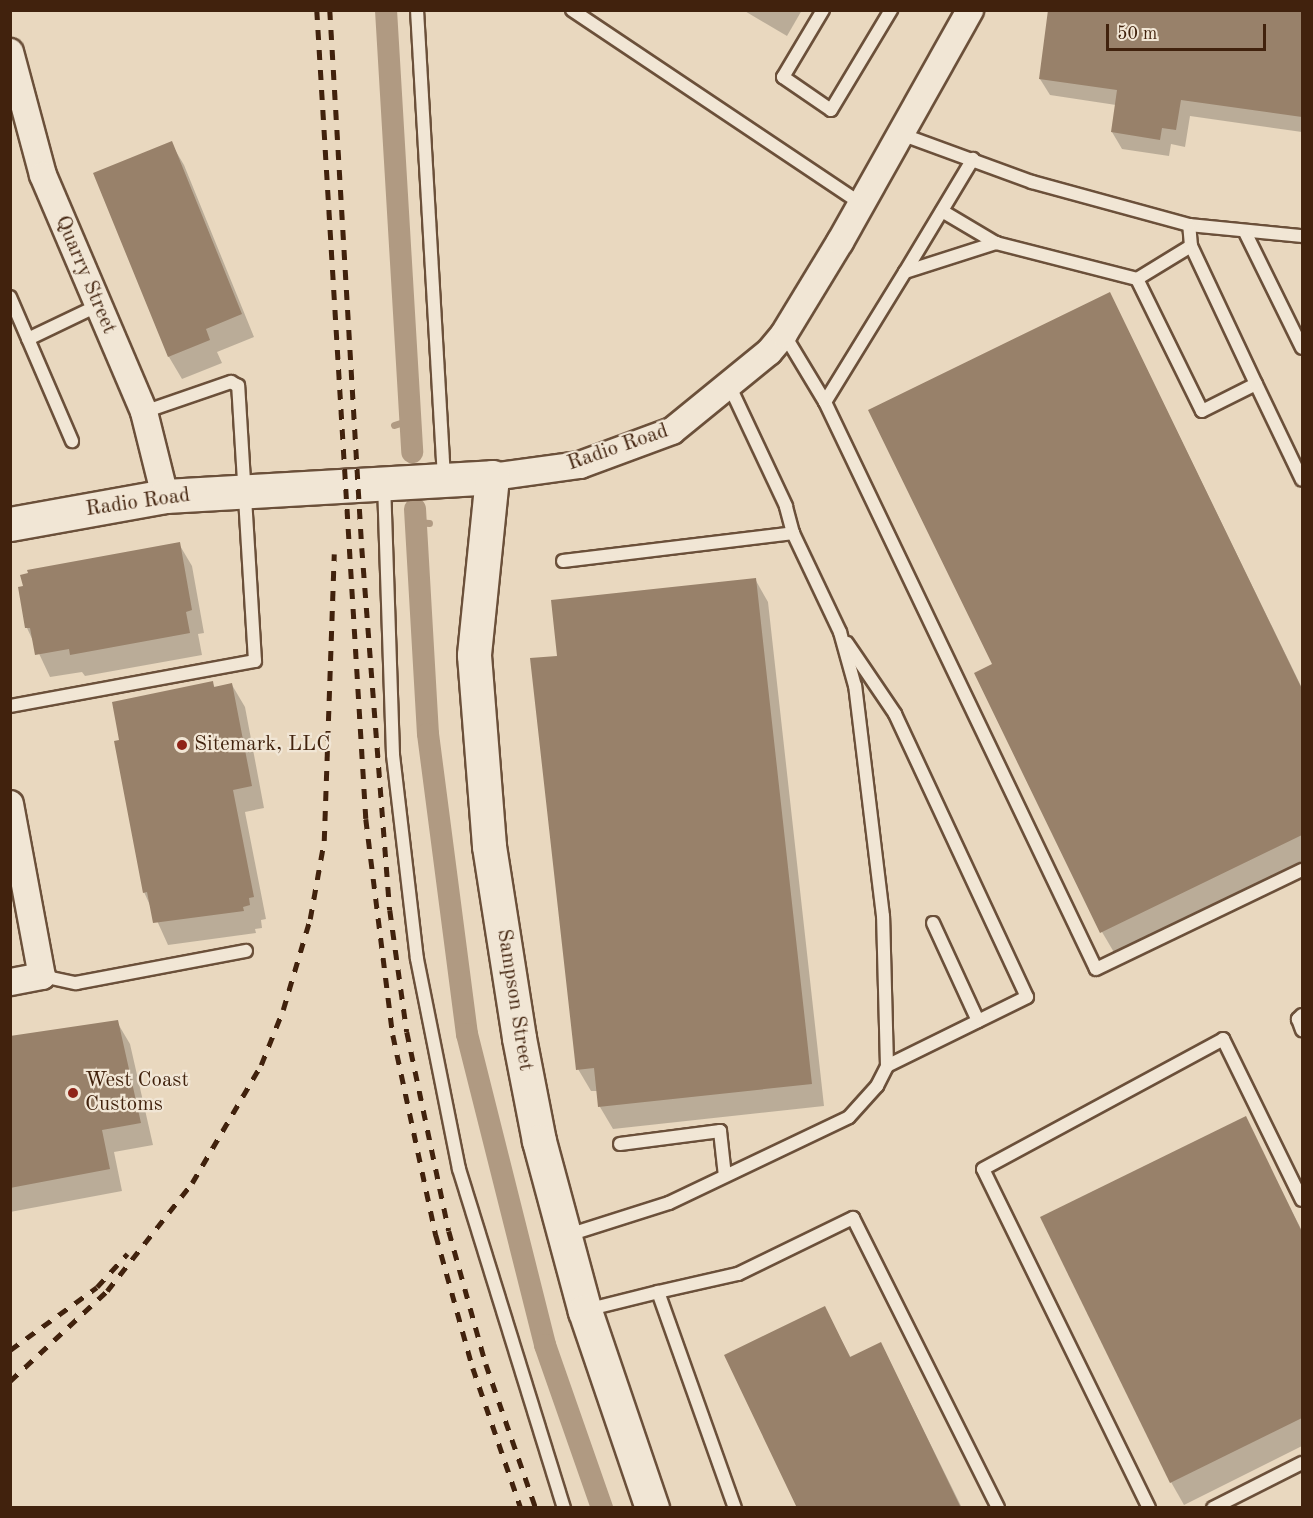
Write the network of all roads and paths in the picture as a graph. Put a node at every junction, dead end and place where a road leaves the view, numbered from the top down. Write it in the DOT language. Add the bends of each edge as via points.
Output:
graph roads {
  1 [pos="417,10"];
  2 [pos="572,10"];
  3 [pos="823,10"];
  4 [pos="891,10"];
  5 [pos="966,12"];
  6 [pos="10,52"];
  7 [pos="16,91"];
  8 [pos="901,134"];
  9 [pos="974,159"];
  10 [pos="861,204"];
  11 [pos="942,211"];
  12 [pos="1189,225"];
  13 [pos="1245,232"];
  14 [pos="1302,236"];
  15 [pos="996,243"];
  16 [pos="1191,246"];
  17 [pos="905,272"];
  18 [pos="1137,279"];
  19 [pos="10,297"];
  20 [pos="99,305"];
  21 [pos="784,334"];
  22 [pos="28,339"];
  23 [pos="1302,348"];
  24 [pos="1256,384"];
  25 [pos="730,387"];
  26 [pos="825,402"];
  27 [pos="144,412"];
  28 [pos="72,441"];
  29 [pos="492,477"];
  30 [pos="438,480"];
  31 [pos="1302,480"];
  32 [pos="389,482"];
  33 [pos="245,494"];
  34 [pos="165,496"];
  35 [pos="10,524"];
  36 [pos="793,533"];
  37 [pos="563,561"];
  38 [pos="840,632"];
  39 [pos="10,706"];
  40 [pos="11,811"];
  41 [pos="1302,870"];
  42 [pos="933,923"];
  43 [pos="246,951"];
  44 [pos="42,976"];
  45 [pos="10,982"];
  46 [pos="1302,1015"];
  47 [pos="978,1022"];
  48 [pos="1302,1030"];
  49 [pos="887,1066"];
  50 [pos="620,1144"];
  51 [pos="725,1176"];
  52 [pos="1302,1200"];
  53 [pos="564,1236"];
  54 [pos="658,1292"];
  55 [pos="585,1311"];
  56 [pos="1302,1463"];
  57 [pos="564,1508"];
  58 [pos="652,1508"];
  59 [pos="735,1508"];
  60 [pos="998,1508"];
  61 [pos="1149,1508"];
  62 [pos="1213,1508"];
  1 -- 30 [label="lane"];
  2 -- 10 [label="lane"];
  3 -- 4 [label="lane" via="783,77 831,110"];
  5 -- 8 [label="street, Radio Road"];
  6 -- 7 [label="street, Quarry Street"];
  7 -- 20 [label="street, Quarry Street" via="43,175"];
  8 -- 9 [label="lane"];
  8 -- 10 [label="street, Radio Road"];
  9 -- 11 [label="lane"];
  9 -- 12 [label="lane" via="1032,182"];
  10 -- 21 [label="street, Radio Road"];
  11 -- 15 [label="lane"];
  11 -- 17 [label="lane"];
  12 -- 13 [label="lane"];
  12 -- 16 [label="lane"];
  13 -- 14 [label="lane"];
  13 -- 23 [label="lane"];
  15 -- 17 [label="lane"];
  15 -- 18 [label="lane"];
  16 -- 18 [label="lane"];
  16 -- 24 [label="lane"];
  17 -- 26 [label="lane"];
  18 -- 24 [label="lane" via="1202,411"];
  19 -- 22 [label="lane"];
  20 -- 22 [label="lane"];
  20 -- 27 [label="street, Quarry Street"];
  21 -- 25 [label="street, Radio Road"];
  21 -- 26 [label="lane"];
  22 -- 28 [label="lane"];
  24 -- 31 [label="lane"];
  25 -- 29 [label="street, Radio Road" via="672,431 580,465"];
  25 -- 36 [label="lane" via="786,506"];
  26 -- 41 [label="lane" via="1096,969"];
  27 -- 33 [label="lane" via="231,382 238,386"];
  27 -- 34 [label="street, Quarry Street"];
  29 -- 30 [label="street, Radio Road"];
  29 -- 53 [label="street, Sampson Street" via="474,655 489,846 519,1038"];
  30 -- 32 [label="street, Radio Road"];
  32 -- 33 [label="street, Radio Road"];
  32 -- 57 [label="lane" via="393,755 417,959 459,1169"];
  33 -- 34 [label="street, Radio Road"];
  33 -- 39 [label="lane" via="255,662"];
  34 -- 35 [label="street, Radio Road"];
  36 -- 37 [label="lane"];
  36 -- 38 [label="lane"];
  38 -- 47 [label="lane" via="895,714 1027,997"];
  38 -- 49 [label="lane" via="855,686 883,916"];
  40 -- 44 [label="street"];
  42 -- 47 [label="lane"];
  43 -- 44 [label="lane" via="76,983"];
  44 -- 45 [label="street"];
  46 -- 48 [label="lane" via="1298,1019"];
  47 -- 49 [label="lane"];
  49 -- 51 [label="lane" via="877,1086 849,1117"];
  50 -- 51 [label="lane" via="720,1131"];
  51 -- 53 [label="lane" via="669,1203"];
  52 -- 61 [label="lane" via="1223,1039 983,1169"];
  53 -- 55 [label="street, Sampson Street"];
  54 -- 55 [label="lane"];
  54 -- 59 [label="lane"];
  54 -- 60 [label="lane" via="738,1274 853,1218"];
  55 -- 58 [label="street, Sampson Street"];
  56 -- 62 [label="lane"];
}
